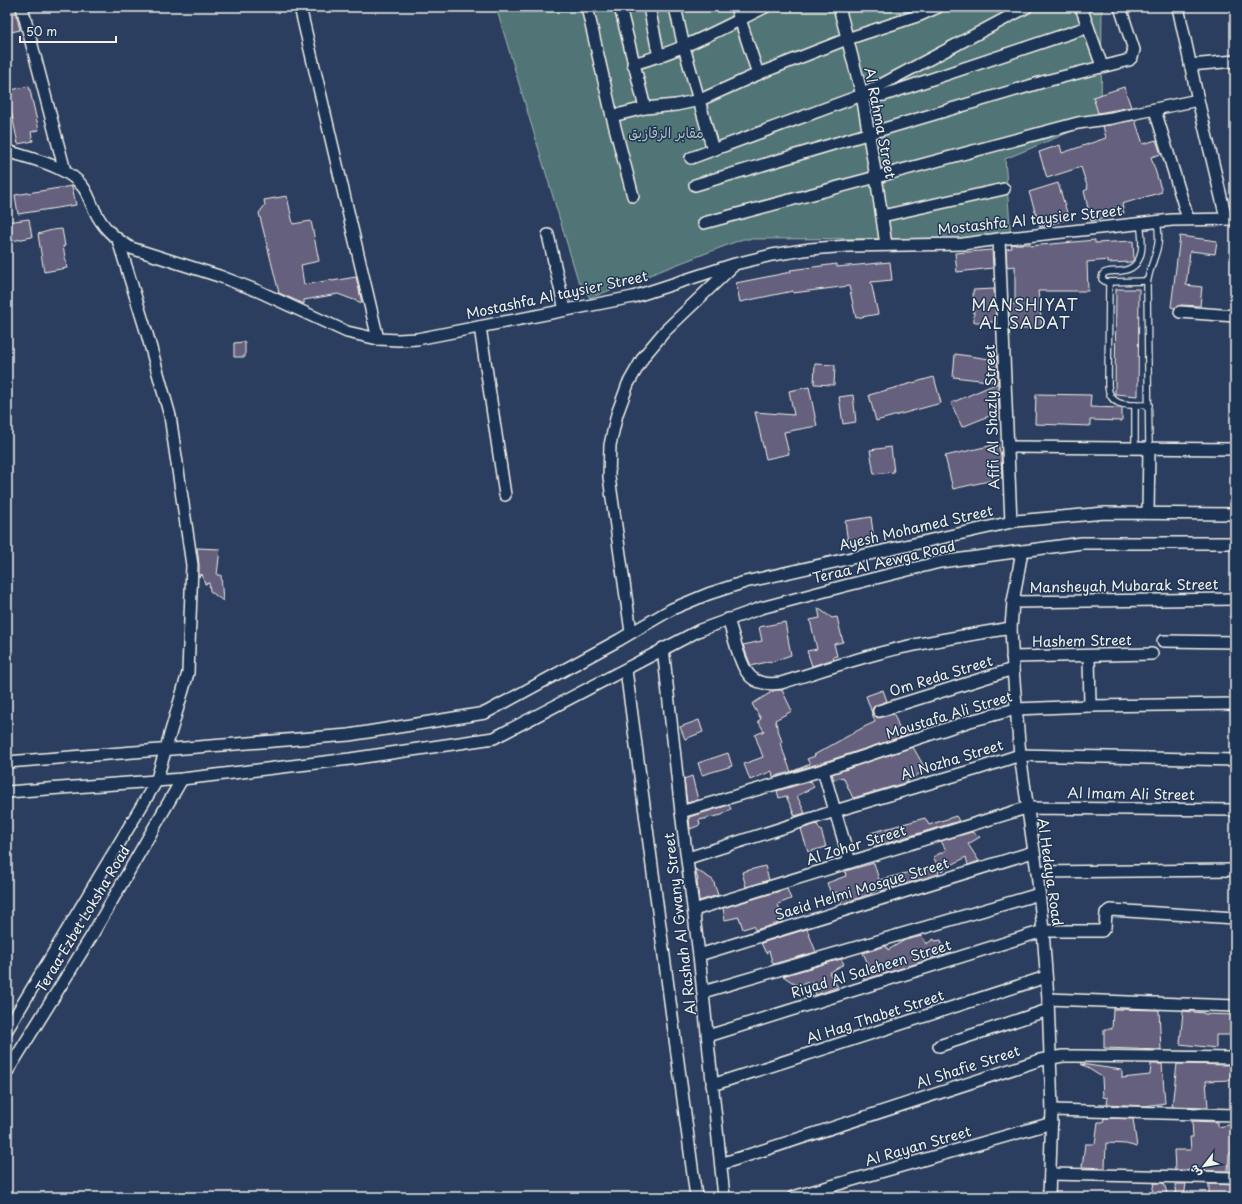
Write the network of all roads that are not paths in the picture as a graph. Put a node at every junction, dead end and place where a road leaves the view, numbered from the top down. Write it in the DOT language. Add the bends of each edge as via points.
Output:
graph roads {
  1 [pos="22,7"];
  2 [pos="300,7"];
  3 [pos="587,7"];
  4 [pos="620,7"];
  5 [pos="649,7"];
  6 [pos="675,7"];
  7 [pos="736,7"];
  8 [pos="765,7"];
  9 [pos="839,7"];
  10 [pos="938,7"];
  11 [pos="1027,7"];
  12 [pos="1081,7"];
  13 [pos="1120,7"];
  14 [pos="1178,7"];
  15 [pos="740,19"];
  16 [pos="1088,27"];
  17 [pos="847,39"];
  18 [pos="684,47"];
  19 [pos="659,57"];
  20 [pos="1235,61"];
  21 [pos="633,64"];
  22 [pos="1190,65"];
  23 [pos="1102,66"];
  24 [pos="758,74"];
  25 [pos="864,94"];
  26 [pos="700,100"];
  27 [pos="1198,100"];
  28 [pos="645,108"];
  29 [pos="1155,110"];
  30 [pos="612,116"];
  31 [pos="869,134"];
  32 [pos="714,150"];
  33 [pos="7,151"];
  34 [pos="691,158"];
  35 [pos="65,171"];
  36 [pos="876,177"];
  37 [pos="695,185"];
  38 [pos="1004,189"];
  39 [pos="633,196"];
  40 [pos="882,216"];
  41 [pos="1231,218"];
  42 [pos="1188,219"];
  43 [pos="1157,222"];
  44 [pos="704,223"];
  45 [pos="1140,223"];
  46 [pos="548,235"];
  47 [pos="999,239"];
  48 [pos="118,240"];
  49 [pos="886,245"];
  50 [pos="735,264"];
  51 [pos="1147,281"];
  52 [pos="1109,282"];
  53 [pos="565,310"];
  54 [pos="1180,312"];
  55 [pos="1235,316"];
  56 [pos="480,327"];
  57 [pos="378,339"];
  58 [pos="1135,405"];
  59 [pos="1148,405"];
  60 [pos="1008,447"];
  61 [pos="1135,448"];
  62 [pos="1149,448"];
  63 [pos="1235,449"];
  64 [pos="505,495"];
  65 [pos="1148,513"];
  66 [pos="1235,514"];
  67 [pos="1011,522"];
  68 [pos="1235,543"];
  69 [pos="1022,551"];
  70 [pos="1235,599"];
  71 [pos="1013,602"];
  72 [pos="728,619"];
  73 [pos="1011,628"];
  74 [pos="632,632"];
  75 [pos="1163,641"];
  76 [pos="1235,642"];
  77 [pos="664,648"];
  78 [pos="1152,654"];
  79 [pos="1089,656"];
  80 [pos="1012,657"];
  81 [pos="1013,669"];
  82 [pos="626,670"];
  83 [pos="1235,704"];
  84 [pos="1090,706"];
  85 [pos="1016,709"];
  86 [pos="879,711"];
  87 [pos="165,750"];
  88 [pos="1020,755"];
  89 [pos="1235,760"];
  90 [pos="7,762"];
  91 [pos="823,770"];
  92 [pos="182,779"];
  93 [pos="156,782"];
  94 [pos="7,792"];
  95 [pos="1026,808"];
  96 [pos="1235,810"];
  97 [pos="835,811"];
  98 [pos="681,812"];
  99 [pos="1033,852"];
  100 [pos="688,858"];
  101 [pos="850,862"];
  102 [pos="1235,870"];
  103 [pos="1037,872"];
  104 [pos="1039,894"];
  105 [pos="694,910"];
  106 [pos="1235,918"];
  107 [pos="1043,930"];
  108 [pos="699,954"];
  109 [pos="1046,977"];
  110 [pos="703,992"];
  111 [pos="1048,999"];
  112 [pos="1235,1006"];
  113 [pos="1048,1010"];
  114 [pos="7,1030"];
  115 [pos="708,1036"];
  116 [pos="939,1046"];
  117 [pos="1051,1058"];
  118 [pos="1235,1058"];
  119 [pos="7,1072"];
  120 [pos="712,1085"];
  121 [pos="1052,1110"];
  122 [pos="1235,1115"];
  123 [pos="1052,1123"];
  124 [pos="721,1164"];
  125 [pos="1050,1174"];
  126 [pos="1235,1178"];
  127 [pos="696,1197"];
  128 [pos="724,1197"];
  129 [pos="793,1197"];
  130 [pos="1049,1197"];
  1 -- 35 [label="street"];
  2 -- 57 [label="street"];
  3 -- 30 [label="street"];
  4 -- 21 [label="street"];
  5 -- 19 [label="street"];
  6 -- 18 [label="street"];
  7 -- 15 [label="street"];
  8 -- 15 [label="street"];
  9 -- 17 [label="street, Al Rahma Street"];
  10 -- 17 [label="street"];
  11 -- 25 [label="street"];
  12 -- 16 [label="street"];
  13 -- 23 [label="street" via="1134,54 1129,60"];
  14 -- 22 [label="street"];
  15 -- 18 [label="street"];
  15 -- 24 [label="street"];
  16 -- 23 [label="street"];
  16 -- 25 [label="street" via="884,95"];
  17 -- 24 [label="street"];
  17 -- 25 [label="street, Al Rahma Street"];
  18 -- 19 [label="street"];
  18 -- 26 [label="street"];
  19 -- 21 [label="street"];
  20 -- 22 [label="street"];
  21 -- 28 [label="street"];
  22 -- 27 [label="street"];
  23 -- 31 [label="street"];
  24 -- 26 [label="street"];
  25 -- 31 [label="street, Al Rahma Street"];
  25 -- 32 [label="street"];
  26 -- 28 [label="street"];
  26 -- 32 [label="street"];
  27 -- 29 [label="street"];
  27 -- 41 [label="street"];
  28 -- 30 [label="street"];
  29 -- 36 [label="street" via="1078,123"];
  29 -- 42 [label="street"];
  30 -- 39 [label="street"];
  31 -- 36 [label="street, Al Rahma Street"];
  31 -- 37 [label="street"];
  32 -- 34 [label="street"];
  33 -- 35 [label="street, Mostashfa Al taysier Street"];
  35 -- 48 [label="street, Mostashfa Al taysier Street" via="83,187 100,221"];
  36 -- 40 [label="street, Al Rahma Street"];
  36 -- 44 [label="street"];
  38 -- 40 [label="street"];
  40 -- 49 [label="street, Al Rahma Street"];
  41 -- 42 [label="street, Mostashfa Al taysier Street"];
  42 -- 43 [label="street, Mostashfa Al taysier Street"];
  43 -- 45 [label="street, Mostashfa Al taysier Street"];
  43 -- 51 [label="lane" via="1158,248"];
  45 -- 47 [label="street, Mostashfa Al taysier Street"];
  45 -- 52 [label="lane" via="1142,242 1138,262 1130,268 1104,272 1102,279"];
  46 -- 53 [label="street"];
  47 -- 49 [label="street, Mostashfa Al taysier Street" via="963,244"];
  47 -- 60 [label="street, Afifi Al Shazly Street"];
  48 -- 57 [label="street, Mostashfa Al taysier Street" via="132,248 258,291 347,332"];
  48 -- 87 [label="street, Teraa Ezbet Loksha Road" via="170,416 192,565 188,672"];
  49 -- 50 [label="street, Mostashfa Al taysier Street" via="810,249"];
  50 -- 53 [label="street, Mostashfa Al taysier Street" via="633,297"];
  50 -- 74 [label="street" via="664,331 644,356 628,384 617,414 610,445 609,477"];
  51 -- 52 [label="lane"];
  51 -- 59 [label="lane"];
  52 -- 58 [label="lane" via="1108,390 1112,398 1120,404"];
  53 -- 56 [label="street, Mostashfa Al taysier Street"];
  54 -- 55 [label="street"];
  56 -- 57 [label="street, Mostashfa Al taysier Street" via="417,339"];
  56 -- 64 [label="street"];
  58 -- 59 [label="lane"];
  58 -- 61 [label="lane"];
  59 -- 62 [label="lane"];
  60 -- 61 [label="street"];
  60 -- 67 [label="street, Afifi Al Shazly Street"];
  61 -- 62 [label="street"];
  62 -- 63 [label="street"];
  62 -- 65 [label="street"];
  65 -- 66 [label="street, Ayesh Mohamed Street"];
  65 -- 67 [label="street, Ayesh Mohamed Street" via="1105,513"];
  67 -- 74 [label="street, Ayesh Mohamed Street" via="745,582 672,609"];
  68 -- 69 [label="street, Teraa Al Aewga Road" via="1082,543"];
  69 -- 71 [label="street, Al Hedaya Road"];
  69 -- 72 [label="street, Teraa Al Aewga Road" via="940,562 761,608"];
  70 -- 71 [label="street, Mansheyah Mubarak Street"];
  71 -- 73 [label="street, Al Hedaya Road"];
  72 -- 73 [label="street" via="744,670 760,683 770,684 899,648"];
  72 -- 77 [label="street, Teraa Al Aewga Road"];
  73 -- 80 [label="street, Al Hedaya Road"];
  74 -- 87 [label="street, Ayesh Mohamed Street" via="485,713 349,735"];
  75 -- 76 [label="street"];
  77 -- 82 [label="street, Teraa Al Aewga Road"];
  77 -- 98 [label="street, Al Rashah Al Gwany Street"];
  78 -- 79 [label="street, Hashem Street"];
  79 -- 80 [label="street, Hashem Street"];
  79 -- 84 [label="street"];
  80 -- 81 [label="street, Al Hedaya Road"];
  81 -- 85 [label="street, Al Hedaya Road"];
  81 -- 86 [label="street, Om Reda Street"];
  82 -- 92 [label="street, Teraa Al Aewga Road" via="494,738 358,758"];
  82 -- 127 [label="street, Al Rashah Al Gwany Street"];
  83 -- 84 [label="street, Moustafa Ali Street"];
  84 -- 85 [label="street, Moustafa Ali Street"];
  85 -- 88 [label="street, Al Hedaya Road"];
  85 -- 91 [label="street, Moustafa Ali Street" via="970,721"];
  87 -- 90 [label="street, Ayesh Mohamed Street"];
  87 -- 93 [label="street, Teraa Ezbet Loksha Road"];
  88 -- 89 [label="street, Al Nozha Street"];
  88 -- 95 [label="street, Al Hedaya Road"];
  88 -- 97 [label="street, Al Nozha Street"];
  91 -- 97 [label="street"];
  91 -- 98 [label="street, Moustafa Ali Street"];
  92 -- 93 [label="street, Teraa Al Aewga Road"];
  92 -- 119 [label="street, Teraa Ezbet Loksha Road" via="91,937"];
  93 -- 94 [label="street, Teraa Al Aewga Road"];
  93 -- 114 [label="street, Teraa Ezbet Loksha Road"];
  95 -- 96 [label="street, Al Imam Ali Street"];
  95 -- 99 [label="street, Al Hedaya Road"];
  95 -- 101 [label="street, Al Zohor Street"];
  97 -- 100 [label="street, Al Nozha Street"];
  97 -- 101 [label="street"];
  98 -- 100 [label="street, Al Rashah Al Gwany Street"];
  99 -- 103 [label="street, Al Hedaya Road"];
  99 -- 108 [label="street, Saeid Helmi Mosque Street"];
  100 -- 105 [label="street, Al Rashah Al Gwany Street"];
  101 -- 105 [label="street, Al Zohor Street"];
  102 -- 103 [label="street"];
  103 -- 104 [label="street, Al Hedaya Road"];
  104 -- 107 [label="street, Al Hedaya Road"];
  104 -- 110 [label="street"];
  105 -- 108 [label="street, Al Rashah Al Gwany Street"];
  106 -- 107 [label="street, Riyad Al Saleheen Street" via="1111,910 1106,914 1105,927 1102,930"];
  107 -- 109 [label="street, Al Hedaya Road"];
  107 -- 115 [label="street, Riyad Al Saleheen Street"];
  108 -- 110 [label="street, Al Rashah Al Gwany Street"];
  109 -- 111 [label="street, Al Hedaya Road"];
  109 -- 120 [label="street, Al Hag Thabet Street"];
  110 -- 115 [label="street, Al Rashah Al Gwany Street"];
  111 -- 112 [label="street"];
  111 -- 113 [label="street, Al Hedaya Road"];
  113 -- 116 [label="street"];
  113 -- 117 [label="street, Al Hedaya Road"];
  115 -- 120 [label="street, Al Rashah Al Gwany Street"];
  117 -- 118 [label="street, Al Shafie Street"];
  117 -- 121 [label="street, Al Hedaya Road"];
  117 -- 124 [label="street, Al Shafie Street" via="1022,1065"];
  120 -- 124 [label="street, Al Rashah Al Gwany Street"];
  121 -- 122 [label="street"];
  121 -- 123 [label="street, Al Hedaya Road"];
  123 -- 125 [label="street, Al Hedaya Road"];
  123 -- 129 [label="street, Al Rayan Street"];
  124 -- 128 [label="street, Al Rashah Al Gwany Street"];
  125 -- 126 [label="street"];
  125 -- 130 [label="street, Al Hedaya Road"];
}
